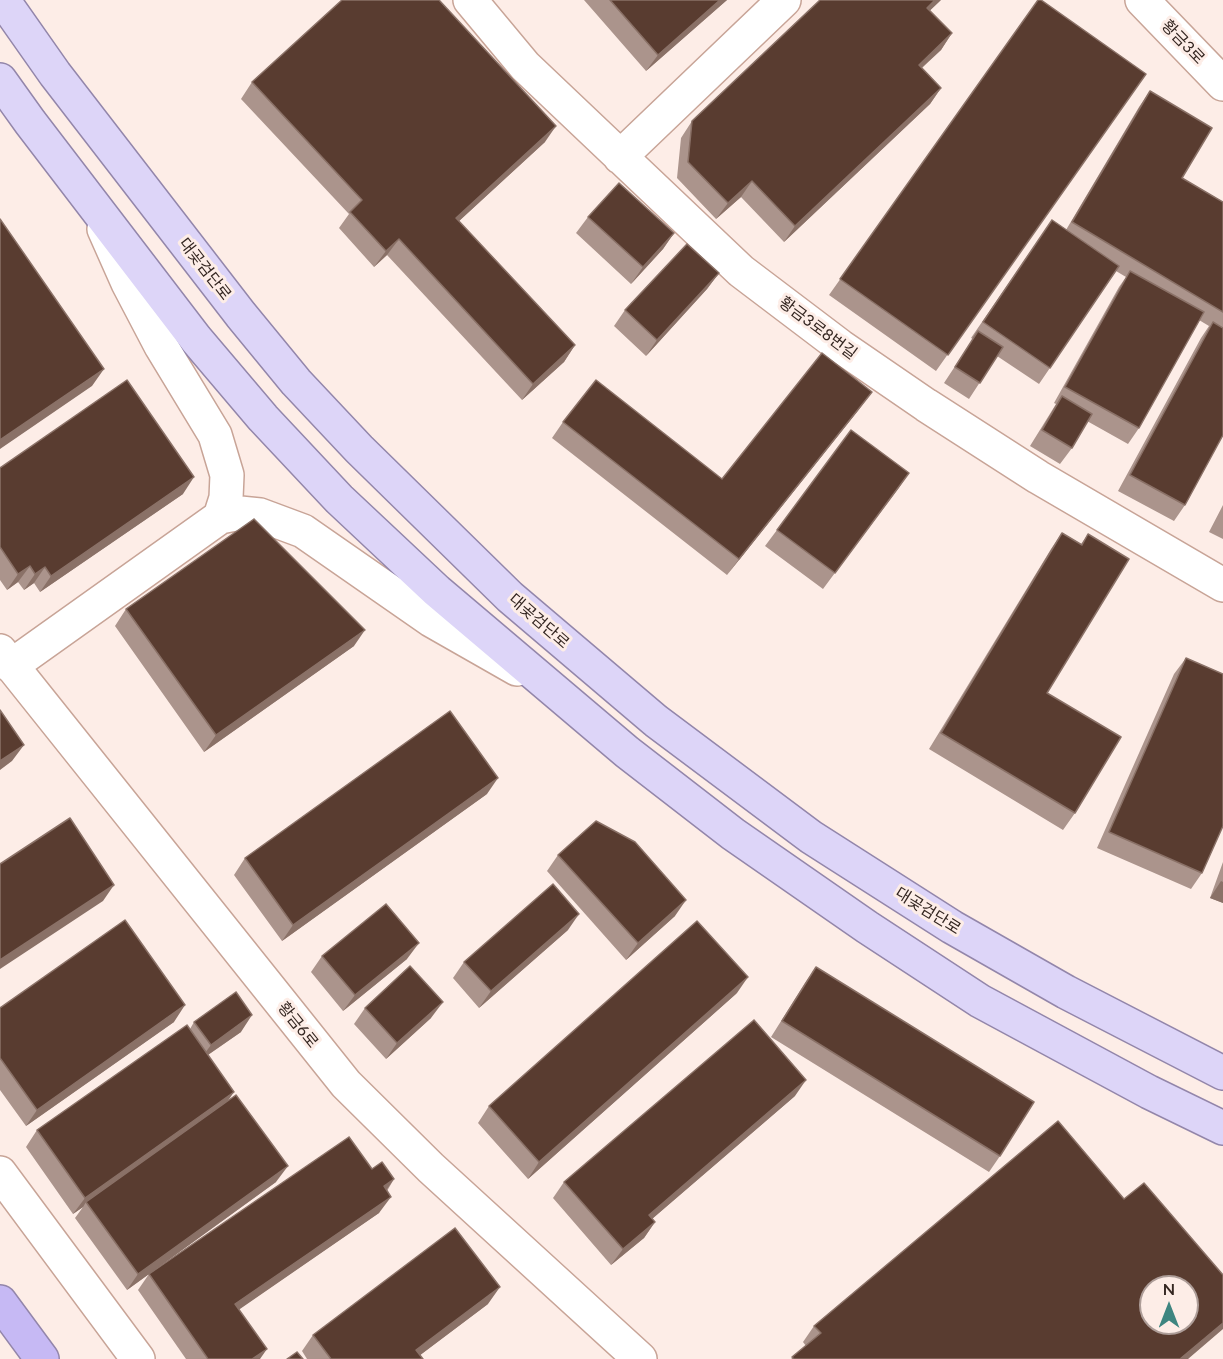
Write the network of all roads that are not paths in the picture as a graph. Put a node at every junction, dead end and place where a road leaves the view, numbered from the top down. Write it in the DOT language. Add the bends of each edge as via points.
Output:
graph roads {
  1 [pos="3,0"];
  2 [pos="470,0"];
  3 [pos="784,0"];
  4 [pos="1142,0"];
  5 [pos="0,80"];
  6 [pos="1223,84"];
  7 [pos="620,157"];
  8 [pos="93,204"];
  9 [pos="220,517"];
  10 [pos="1223,585"];
  11 [pos="6,658"];
  12 [pos="556,691"];
  13 [pos="1223,1073"];
  14 [pos="1223,1128"];
  15 [pos="0,1173"];
  16 [pos="0,1302"];
  17 [pos="42,1359"];
  18 [pos="138,1359"];
  19 [pos="640,1359"];
  1 -- 13 [label="main road, 대곶검단로" via="62,83 296,382 510,597 656,720 811,837 973,939"];
  2 -- 7 [label="street, 황금3로8번길" via="525,66"];
  3 -- 7 [label="street"];
  4 -- 6 [label="street, 황금3로"];
  5 -- 8 [label="main road"];
  7 -- 10 [label="street, 황금3로8번길" via="741,271 840,346 1038,477"];
  8 -- 9 [label="street" via="147,320 215,435 227,475"];
  8 -- 12 [label="main road" via="196,339 339,499 437,591"];
  9 -- 11 [label="street"];
  9 -- 12 [label="street" via="260,515 303,531 431,620"];
  11 -- 19 [label="street, 황금6로" via="346,1084 431,1168"];
  12 -- 14 [label="main road" via="732,834 867,927 971,995"];
  15 -- 18 [label="street"];
  16 -- 17 [label="highway"];
}
